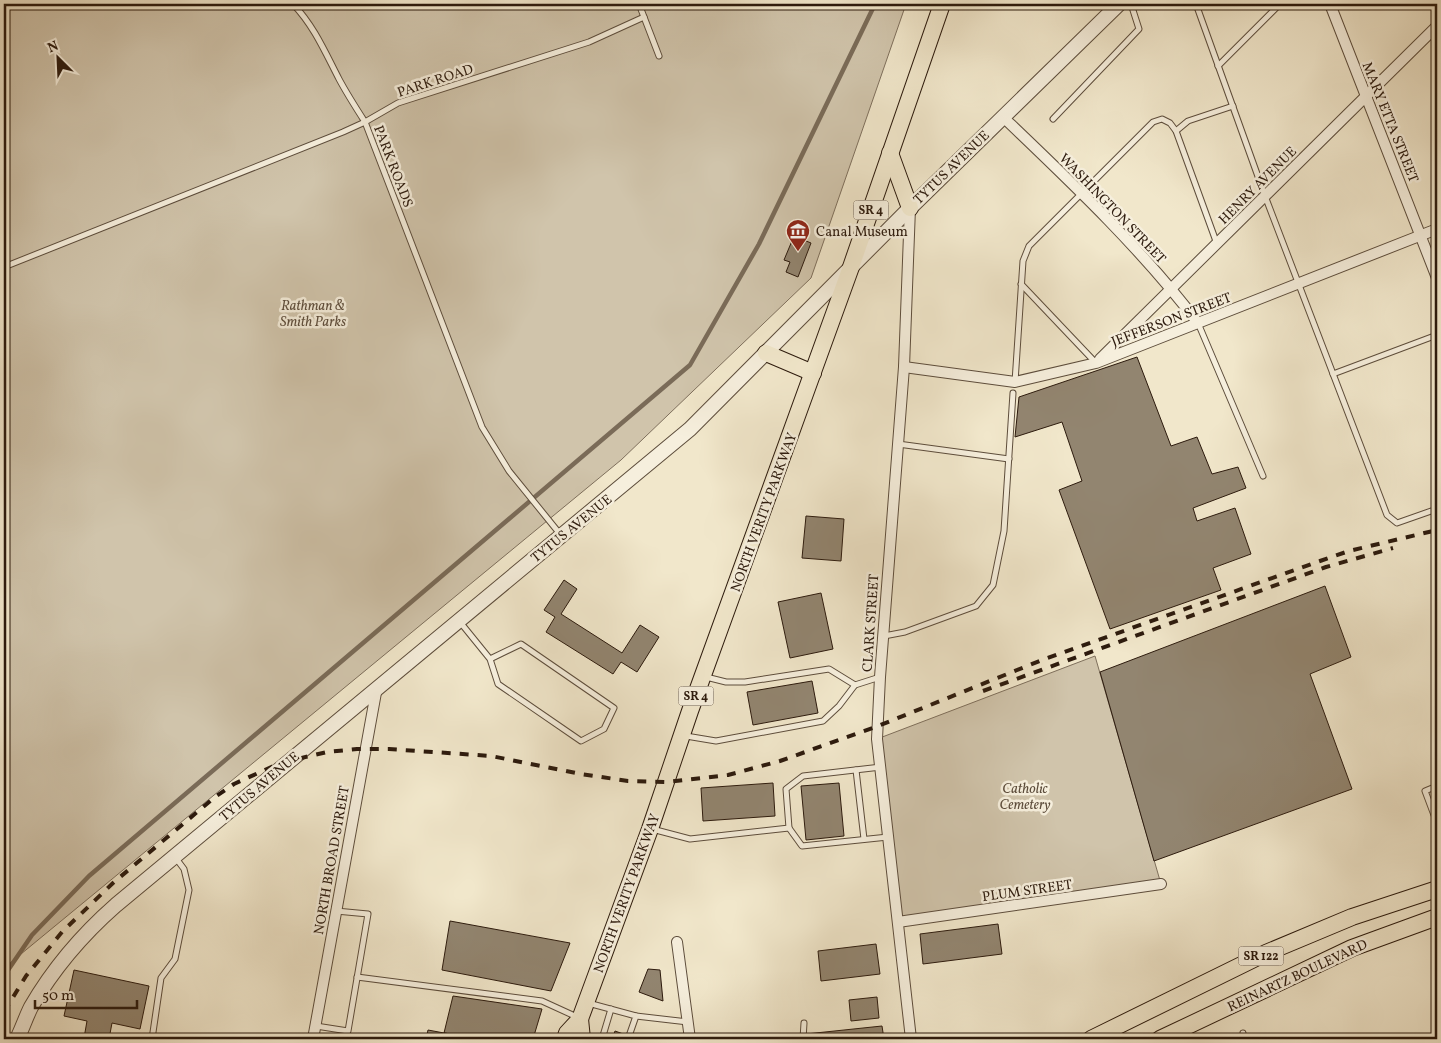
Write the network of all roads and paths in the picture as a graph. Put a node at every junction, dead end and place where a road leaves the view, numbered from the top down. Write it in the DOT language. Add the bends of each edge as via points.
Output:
graph roads {
  1 [pos="293,4"];
  2 [pos="639,4"];
  3 [pos="942,4"];
  4 [pos="1119,4"];
  5 [pos="1130,4"];
  6 [pos="1196,4"];
  7 [pos="1280,4"];
  8 [pos="1330,4"];
  9 [pos="644,17"];
  10 [pos="1437,26"];
  11 [pos="659,56"];
  12 [pos="1218,66"];
  13 [pos="1366,97"];
  14 [pos="1233,106"];
  15 [pos="1003,117"];
  16 [pos="1053,119"];
  17 [pos="365,122"];
  18 [pos="1176,131"];
  19 [pos="890,153"];
  20 [pos="1083,193"];
  21 [pos="1265,196"];
  22 [pos="910,208"];
  23 [pos="1437,229"];
  24 [pos="1421,235"];
  25 [pos="1217,244"];
  26 [pos="4,267"];
  27 [pos="851,267"];
  28 [pos="1437,278"];
  29 [pos="1021,284"];
  30 [pos="1299,284"];
  31 [pos="1172,288"];
  32 [pos="1198,323"];
  33 [pos="1437,335"];
  34 [pos="766,353"];
  35 [pos="1096,363"];
  36 [pos="904,367"];
  37 [pos="813,373"];
  38 [pos="1333,374"];
  39 [pos="1014,388"];
  40 [pos="898,444"];
  41 [pos="1009,459"];
  42 [pos="1263,476"];
  43 [pos="1437,509"];
  44 [pos="562,537"];
  45 [pos="458,620"];
  46 [pos="883,636"];
  47 [pos="490,659"];
  48 [pos="703,676"];
  49 [pos="880,677"];
  50 [pos="855,685"];
  51 [pos="377,687"];
  52 [pos="682,735"];
  53 [pos="880,767"];
  54 [pos="856,770"];
  55 [pos="1437,786"];
  56 [pos="1437,823"];
  57 [pos="789,828"];
  58 [pos="650,829"];
  59 [pos="888,837"];
  60 [pos="864,839"];
  61 [pos="175,856"];
  62 [pos="1161,884"];
  63 [pos="1437,889"];
  64 [pos="336,911"];
  65 [pos="1437,917"];
  66 [pos="898,922"];
  67 [pos="677,942"];
  68 [pos="357,976"];
  69 [pos="586,1002"];
  70 [pos="611,1009"];
  71 [pos="636,1016"];
  72 [pos="580,1019"];
  73 [pos="688,1022"];
  74 [pos="804,1023"];
  75 [pos="315,1026"];
  76 [pos="1243,1033"];
  77 [pos="630,1036"];
  78 [pos="17,1039"];
  79 [pos="152,1039"];
  80 [pos="313,1039"];
  81 [pos="565,1039"];
  82 [pos="582,1039"];
  83 [pos="602,1039"];
  84 [pos="690,1039"];
  85 [pos="803,1039"];
  86 [pos="912,1039"];
  87 [pos="1090,1039"];
  88 [pos="1160,1039"];
  89 [pos="1244,1039"];
  1 -- 17 [label="lane" via="306,17 324,46"];
  2 -- 9 [label="lane"];
  3 -- 19 [label="main road, NORTH VERITY PARKWAY / SR 4"];
  4 -- 15 [label="street, TYTUS AVENUE"];
  5 -- 16 [label="lane" via="1139,29"];
  6 -- 12 [label="lane"];
  7 -- 12 [label="lane"];
  8 -- 13 [label="street, MARY ETTA STREET"];
  9 -- 11 [label="lane"];
  9 -- 17 [label="lane, PARK ROAD" via="589,42 398,103"];
  10 -- 13 [label="street, HENRY AVENUE"];
  12 -- 14 [label="lane"];
  13 -- 21 [label="street, HENRY AVENUE"];
  13 -- 24 [label="street, MARY ETTA STREET"];
  14 -- 18 [label="lane" via="1188,121"];
  14 -- 21 [label="lane"];
  15 -- 20 [label="street, WASHINGTON STREET"];
  15 -- 22 [label="street, TYTUS AVENUE"];
  17 -- 26 [label="lane, PARK ROADS"];
  17 -- 44 [label="lane, PARK ROADS" via="482,427 509,471"];
  18 -- 20 [label="lane" via="1162,119 1153,122"];
  18 -- 25 [label="lane"];
  19 -- 22 [label="main road"];
  19 -- 27 [label="main road, NORTH VERITY PARKWAY / SR 4"];
  20 -- 29 [label="lane" via="1029,246 1023,261"];
  20 -- 31 [label="street, WASHINGTON STREET"];
  21 -- 25 [label="street, HENRY AVENUE"];
  21 -- 30 [label="lane"];
  22 -- 27 [label="street, TYTUS AVENUE"];
  22 -- 36 [label="street, CLARK STREET"];
  23 -- 24 [label="street, JEFFERSON STREET"];
  24 -- 28 [label="street, MARY ETTA STREET"];
  24 -- 30 [label="street, JEFFERSON STREET"];
  25 -- 31 [label="street, HENRY AVENUE"];
  27 -- 34 [label="street, TYTUS AVENUE"];
  27 -- 37 [label="main road, NORTH VERITY PARKWAY / SR 4"];
  29 -- 35 [label="lane"];
  29 -- 39 [label="lane"];
  30 -- 32 [label="street, JEFFERSON STREET"];
  30 -- 38 [label="lane"];
  31 -- 32 [label="street, WASHINGTON STREET"];
  31 -- 35 [label="street, HENRY AVENUE"];
  32 -- 35 [label="street, JEFFERSON STREET"];
  32 -- 42 [label="lane"];
  33 -- 38 [label="lane"];
  34 -- 37 [label="main road"];
  34 -- 44 [label="street, TYTUS AVENUE" via="690,430"];
  35 -- 39 [label="street, JEFFERSON STREET"];
  36 -- 39 [label="street, JEFFERSON STREET"];
  36 -- 40 [label="street, CLARK STREET"];
  37 -- 48 [label="main road, NORTH VERITY PARKWAY / SR 4"];
  38 -- 43 [label="lane" via="1388,515 1397,523"];
  39 -- 41 [label="lane"];
  40 -- 41 [label="lane"];
  40 -- 46 [label="street, CLARK STREET"];
  41 -- 46 [label="lane" via="1004,531 993,585 976,606 905,632"];
  44 -- 45 [label="street, TYTUS AVENUE"];
  45 -- 47 [label="lane"];
  45 -- 51 [label="street, TYTUS AVENUE"];
  46 -- 49 [label="street, CLARK STREET"];
  47 -- 47 [label="lane" via="498,684 581,741 604,729 614,708 521,644"];
  48 -- 50 [label="lane" via="726,682 745,682 829,669"];
  48 -- 52 [label="main road, NORTH VERITY PARKWAY / SR 4"];
  49 -- 50 [label="lane"];
  49 -- 53 [label="street, CLARK STREET" via="877,739"];
  50 -- 52 [label="lane" via="823,721 716,740"];
  51 -- 61 [label="street, TYTUS AVENUE"];
  51 -- 64 [label="street, NORTH BROAD STREET"];
  52 -- 58 [label="main road, NORTH VERITY PARKWAY / SR 4"];
  53 -- 54 [label="lane"];
  53 -- 59 [label="street, CLARK STREET"];
  54 -- 57 [label="lane" via="802,776 786,789"];
  54 -- 60 [label="lane"];
  55 -- 56 [label="lane" via="1425,791"];
  57 -- 58 [label="lane" via="690,838"];
  57 -- 60 [label="lane" via="802,846"];
  58 -- 69 [label="main road, NORTH VERITY PARKWAY / SR 4"];
  59 -- 60 [label="lane"];
  59 -- 66 [label="street, CLARK STREET"];
  61 -- 78 [label="street, TYTUS AVENUE" via="94,924 49,980 31,1007"];
  61 -- 79 [label="lane" via="184,868 189,890 175,959 161,978"];
  62 -- 66 [label="street, PLUM STREET"];
  63 -- 87 [label="main road, REINARTZ BOULEVARD / SR 122" via="1352,917 1266,953"];
  64 -- 68 [label="lane" via="368,914"];
  64 -- 75 [label="street, NORTH BROAD STREET"];
  65 -- 88 [label="main road, REINARTZ BOULEVARD" via="1352,948"];
  66 -- 86 [label="street, CLARK STREET"];
  67 -- 73 [label="street"];
  68 -- 72 [label="lane" via="542,1001"];
  68 -- 75 [label="lane" via="348,1031"];
  69 -- 70 [label="lane"];
  69 -- 72 [label="main road, NORTH VERITY PARKWAY / SR 4"];
  70 -- 71 [label="lane"];
  70 -- 83 [label="lane"];
  71 -- 73 [label="lane"];
  71 -- 77 [label="lane"];
  72 -- 81 [label="main road, NORTH VERITY PARKWAY / SR 4"];
  72 -- 82 [label="main road, NORTH VERITY PARKWAY / SR 4"];
  73 -- 84 [label="street"];
  74 -- 85 [label="lane"];
  75 -- 80 [label="street, NORTH BROAD STREET"];
  76 -- 89 [label="lane"];
}
